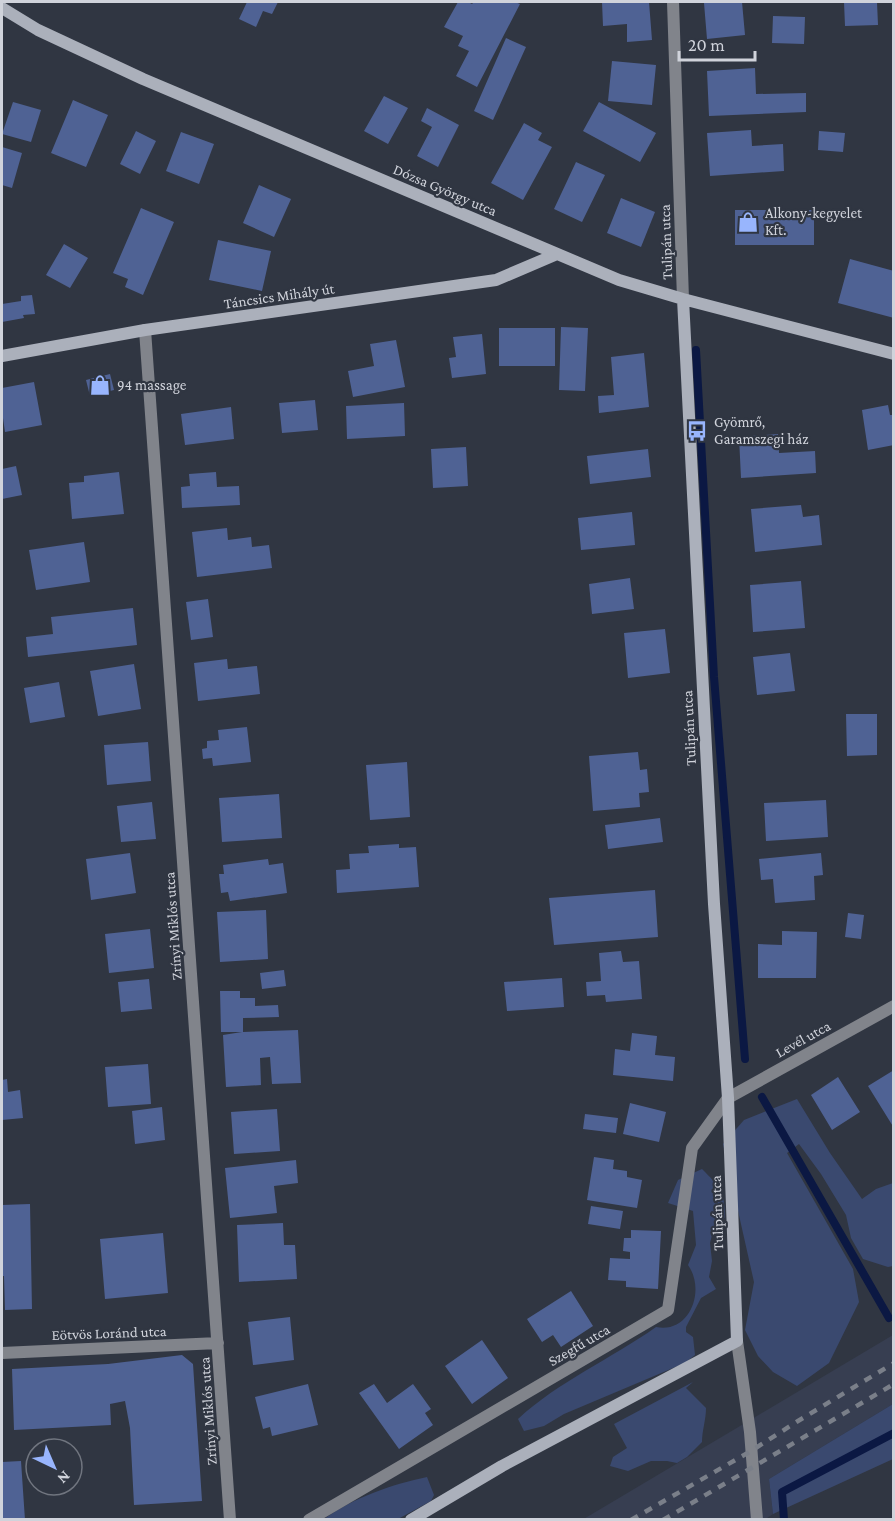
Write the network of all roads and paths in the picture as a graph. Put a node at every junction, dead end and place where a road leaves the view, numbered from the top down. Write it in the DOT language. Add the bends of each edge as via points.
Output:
graph roads {
  1 [pos="673,2"];
  2 [pos="2,8"];
  3 [pos="556,254"];
  4 [pos="683,299"];
  5 [pos="145,330"];
  6 [pos="894,354"];
  7 [pos="2,356"];
  8 [pos="894,1006"];
  9 [pos="728,1098"];
  10 [pos="737,1341"];
  11 [pos="218,1343"];
  12 [pos="2,1353"];
  13 [pos="230,1520"];
  14 [pos="309,1520"];
  15 [pos="411,1520"];
  16 [pos="757,1520"];
  1 -- 4 [label="street, Tulipán utca"];
  2 -- 3 [label="street, Dózsa György utca" via="38,30 144,79"];
  3 -- 4 [label="street, Dózsa György utca" via="619,280"];
  3 -- 5 [label="street, Táncsics Mihály út" via="496,280"];
  4 -- 6 [label="street, Dózsa György utca"];
  4 -- 9 [label="street, Tulipán utca" via="714,904"];
  5 -- 7 [label="street, Táncsics Mihály út"];
  5 -- 11 [label="street, Zrínyi Miklós utca"];
  8 -- 9 [label="street, Levél utca"];
  9 -- 10 [label="street, Tulipán utca"];
  9 -- 14 [label="street, Szegfű utca" via="692,1148 668,1311"];
  10 -- 15 [label="street" via="502,1466"];
  10 -- 16 [label="street, Tulipán utca"];
  11 -- 12 [label="street, Eötvös Loránd utca"];
  11 -- 13 [label="street, Zrínyi Miklós utca"];
}
